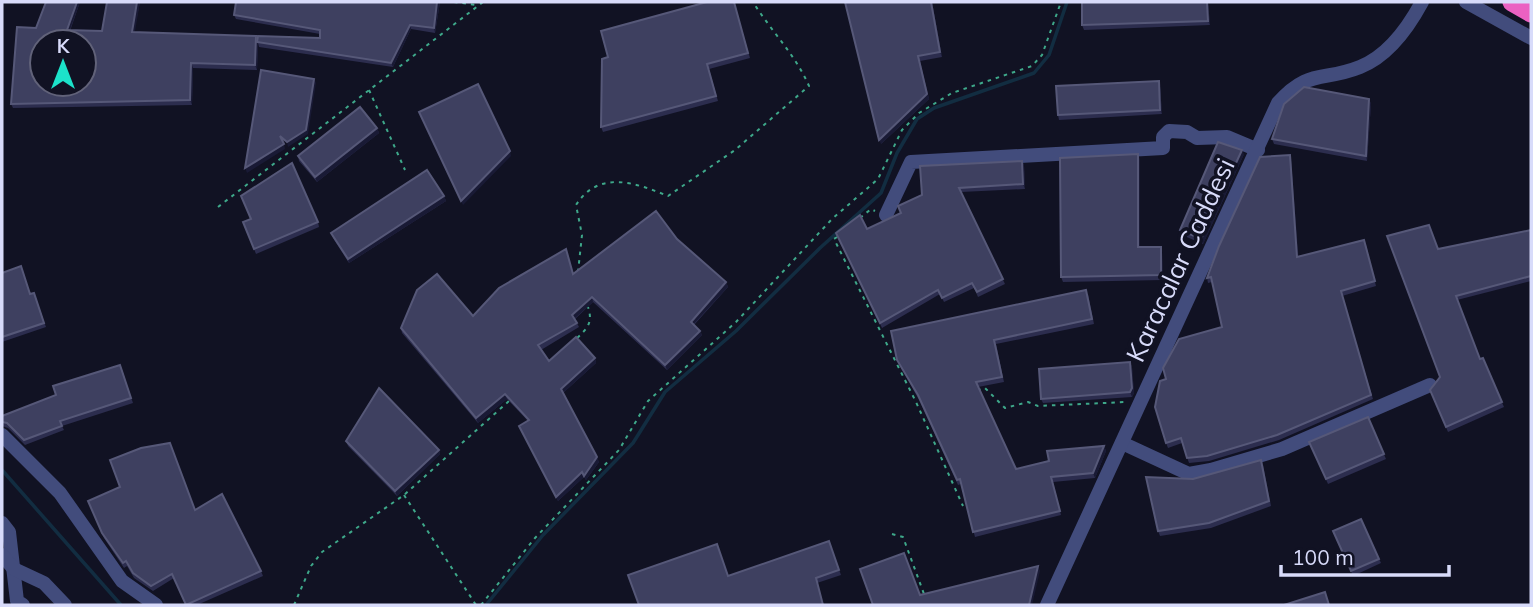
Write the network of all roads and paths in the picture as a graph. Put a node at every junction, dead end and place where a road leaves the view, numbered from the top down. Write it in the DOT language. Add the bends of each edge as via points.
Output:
graph roads {
  1 [pos="454,2"];
  2 [pos="482,2"];
  3 [pos="753,2"];
  4 [pos="1061,2"];
  5 [pos="1422,2"];
  6 [pos="1466,2"];
  7 [pos="1512,2"];
  8 [pos="478,5"];
  9 [pos="1531,13"];
  10 [pos="1531,38"];
  11 [pos="369,89"];
  12 [pos="1258,150"];
  13 [pos="405,170"];
  14 [pos="218,207"];
  15 [pos="886,215"];
  16 [pos="852,224"];
  17 [pos="843,232"];
  18 [pos="581,282"];
  19 [pos="588,306"];
  20 [pos="573,342"];
  21 [pos="1430,385"];
  22 [pos="974,391"];
  23 [pos="517,393"];
  24 [pos="1141,401"];
  25 [pos="2,435"];
  26 [pos="1122,443"];
  27 [pos="404,495"];
  28 [pos="964,506"];
  29 [pos="2,523"];
  30 [pos="892,534"];
  31 [pos="2,555"];
  32 [pos="14,569"];
  33 [pos="926,598"];
  34 [pos="16,604"];
  35 [pos="65,605"];
  36 [pos="156,605"];
  37 [pos="294,605"];
  38 [pos="476,605"];
  39 [pos="481,605"];
  40 [pos="1047,605"];
  1 -- 8 [label="path"];
  2 -- 8 [label="path"];
  3 -- 18 [label="path" via="798,61 809,86 735,150 668,196 623,180 612,180 582,194 576,205 582,235 577,271"];
  4 -- 39 [label="path" via="1042,55 1032,66 942,98 911,121 895,142 878,179 832,219 736,322 649,401 619,450 535,538"];
  5 -- 12 [label="street, Karacalar Caddesi" via="1392,45 1371,62 1294,86 1278,103"];
  6 -- 10 [label="street"];
  7 -- 9 [label="highway"];
  8 -- 11 [label="path"];
  11 -- 13 [label="path"];
  11 -- 14 [label="path"];
  12 -- 15 [label="street" via="1227,137 1197,138 1169,131 1163,137 1163,148 911,162"];
  12 -- 24 [label="street, Karacalar Caddesi"];
  15 -- 16 [label="path" via="870,209"];
  17 -- 28 [label="path" via="834,239"];
  19 -- 20 [label="path" via="589,326"];
  21 -- 26 [label="street" via="1282,449 1211,470 1189,474"];
  22 -- 24 [label="path" via="985,388 1005,408 1028,402 1038,406"];
  23 -- 27 [label="path"];
  24 -- 26 [label="street, Karacalar Caddesi"];
  25 -- 36 [label="street" via="60,493 122,581"];
  26 -- 40 [label="street, Karacalar Caddesi"];
  27 -- 37 [label="path" via="322,552"];
  27 -- 38 [label="path"];
  29 -- 32 [label="street" via="9,532"];
  30 -- 33 [label="path" via="902,537"];
  31 -- 32 [label="street"];
  32 -- 34 [label="street"];
  32 -- 35 [label="street" via="44,583"];
}
